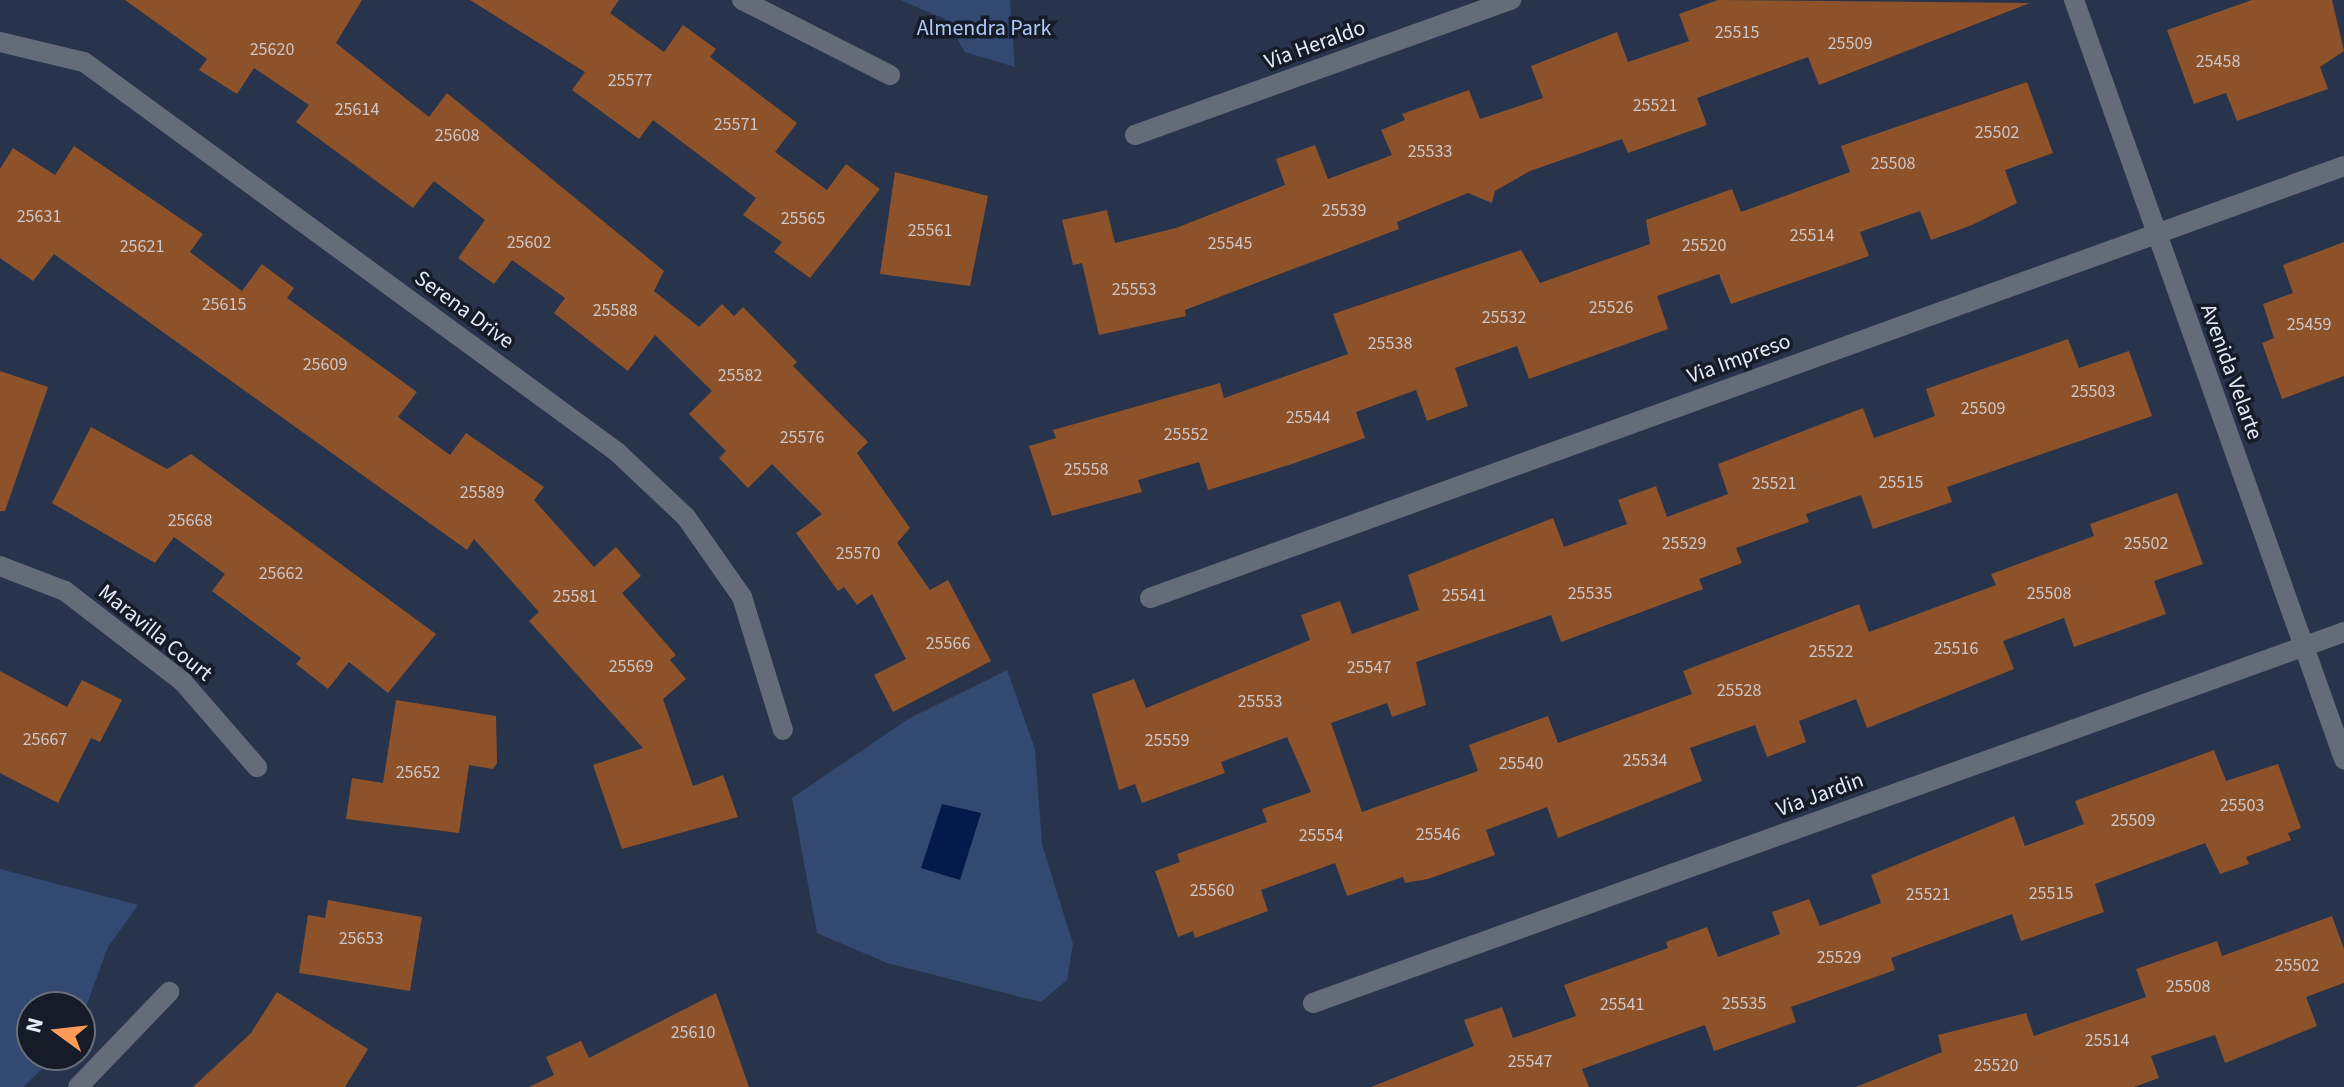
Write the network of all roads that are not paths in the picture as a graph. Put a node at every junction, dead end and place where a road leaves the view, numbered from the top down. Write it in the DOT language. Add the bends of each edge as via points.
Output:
graph roads {
  1 [pos="742,0"];
  2 [pos="1511,0"];
  3 [pos="2074,0"];
  4 [pos="0,42"];
  5 [pos="890,75"];
  6 [pos="1135,135"];
  7 [pos="2344,166"];
  8 [pos="2156,233"];
  9 [pos="0,566"];
  10 [pos="1150,598"];
  11 [pos="2344,632"];
  12 [pos="2303,646"];
  13 [pos="783,730"];
  14 [pos="2344,759"];
  15 [pos="257,767"];
  16 [pos="169,992"];
  17 [pos="1313,1003"];
  18 [pos="78,1087"];
  1 -- 5 [label="street"];
  2 -- 6 [label="street, Via Heraldo"];
  3 -- 8 [label="street, Avenida Velarte"];
  4 -- 13 [label="street, Serena Drive" via="84,62 617,452 686,517 742,597"];
  7 -- 8 [label="street, Via Impreso"];
  8 -- 10 [label="street, Via Impreso"];
  8 -- 12 [label="street, Avenida Velarte"];
  9 -- 15 [label="street, Maravilla Court" via="65,591 183,682"];
  11 -- 12 [label="street, Via Jardin"];
  12 -- 14 [label="street, Avenida Velarte"];
  12 -- 17 [label="street, Via Jardin"];
  16 -- 18 [label="street"];
}
